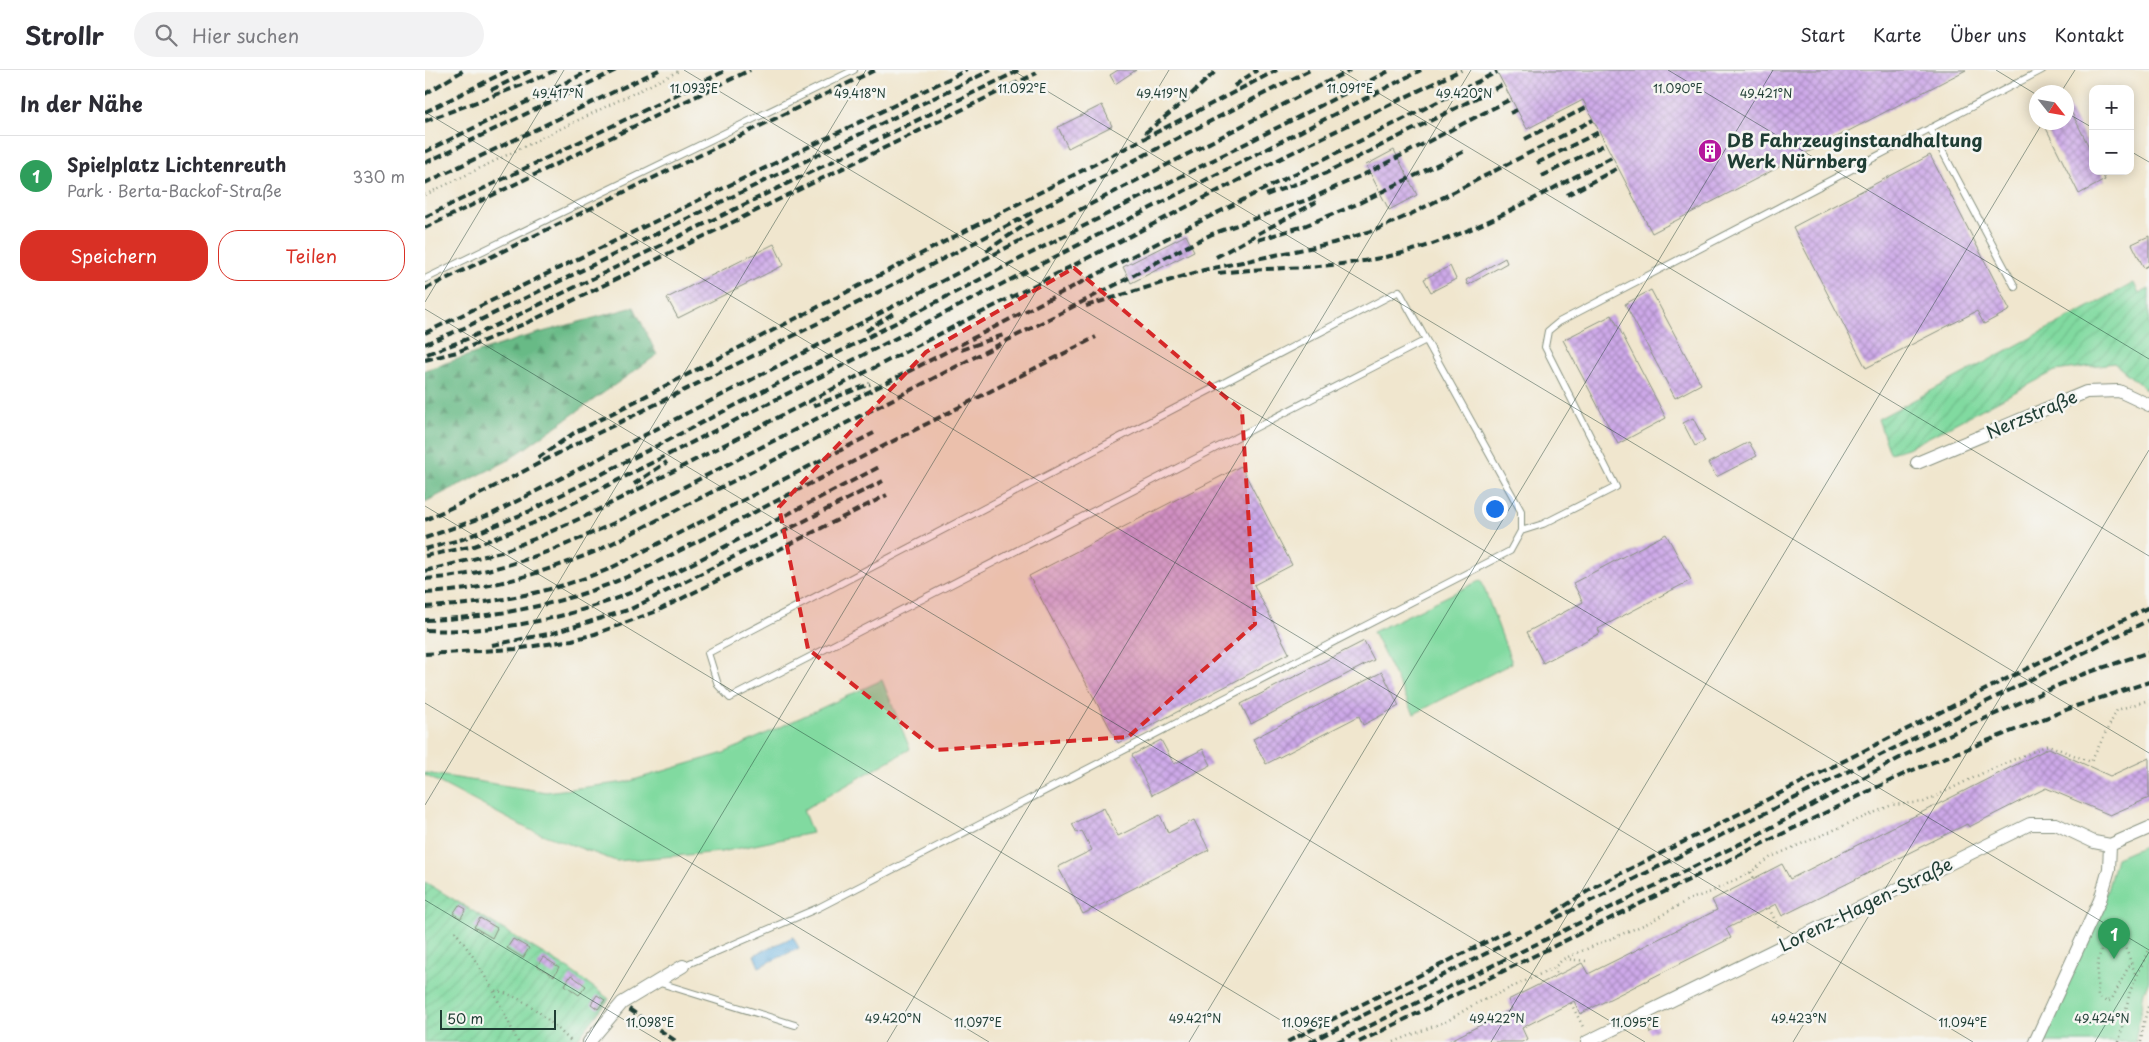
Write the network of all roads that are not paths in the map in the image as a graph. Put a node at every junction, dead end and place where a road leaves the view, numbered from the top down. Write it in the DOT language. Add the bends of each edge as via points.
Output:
graph roads {
  1 [pos="854,70"];
  2 [pos="2042,70"];
  3 [pos="1930,128"];
  4 [pos="425,279"];
  5 [pos="2015,286"];
  6 [pos="1426,340"];
  7 [pos="2149,404"];
  8 [pos="1917,463"];
  9 [pos="1521,531"];
  10 [pos="2149,828"];
  11 [pos="2110,845"];
  12 [pos="683,966"];
  13 [pos="656,982"];
  14 [pos="795,1026"];
  15 [pos="589,1042"];
  16 [pos="1587,1042"];
  17 [pos="2035,1042"];
  1 -- 4 [label="lane"];
  2 -- 3 [label="lane"];
  3 -- 5 [label="lane"];
  3 -- 9 [label="lane" via="1559,322 1548,331 1545,347 1616,487 1543,524"];
  6 -- 6 [label="lane" via="731,698 718,685 707,653 1399,291"];
  6 -- 9 [label="lane" via="1521,511"];
  7 -- 8 [label="street, Nerzstraße" via="2119,391 2086,392"];
  9 -- 12 [label="lane" via="1509,551 818,908"];
  10 -- 11 [label="street"];
  11 -- 16 [label="street, Lorenz-Hagen-Straße" via="2094,842 2056,824 2030,824"];
  11 -- 17 [label="street" via="2104,887"];
  12 -- 13 [label="street"];
  13 -- 14 [label="lane"];
  13 -- 15 [label="street" via="622,1003"];
}
